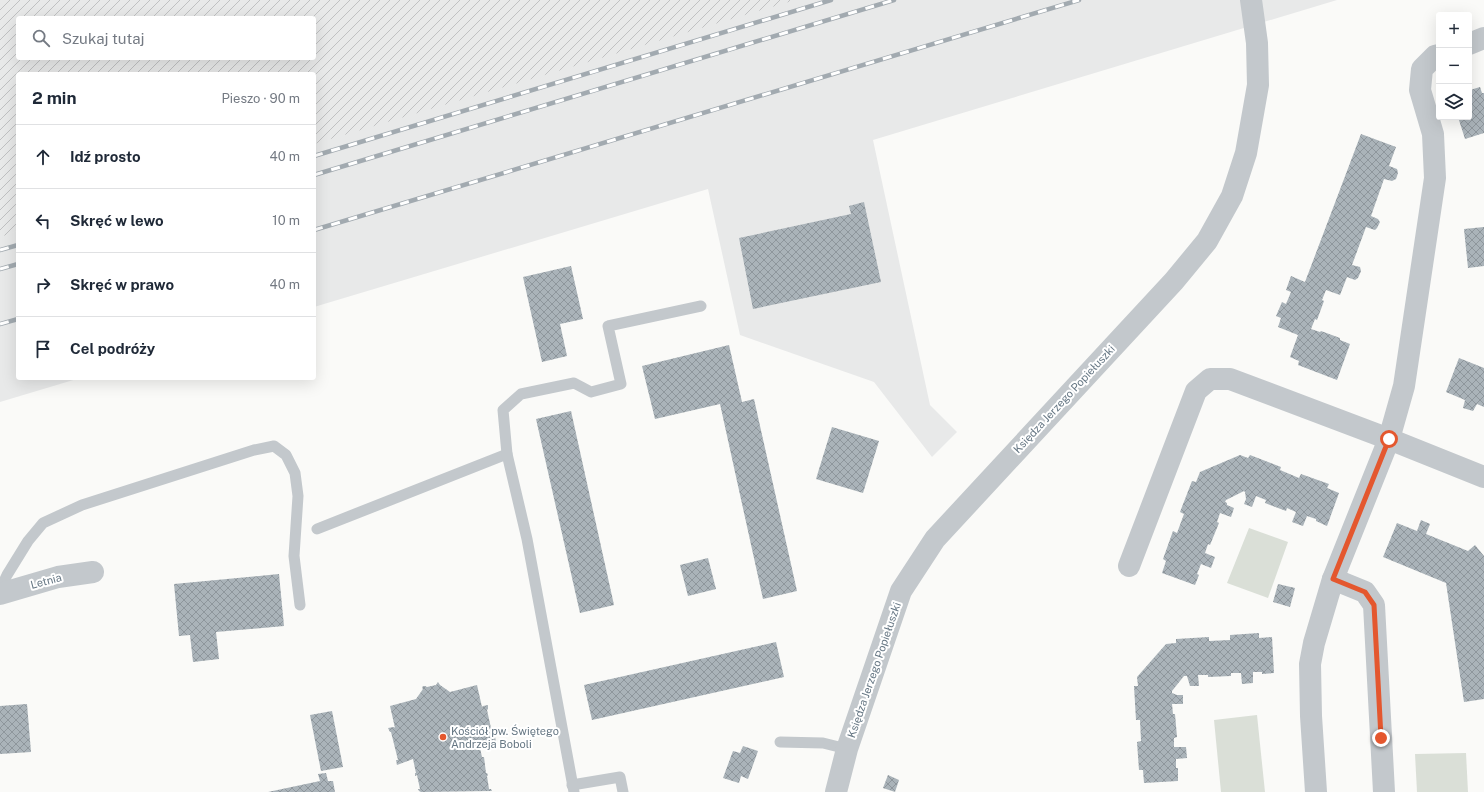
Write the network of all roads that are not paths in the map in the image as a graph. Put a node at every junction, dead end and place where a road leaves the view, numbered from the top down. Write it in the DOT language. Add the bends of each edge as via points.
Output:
graph roads {
  1 [pos="1251,0"];
  2 [pos="1484,38"];
  3 [pos="1472,43"];
  4 [pos="1436,56"];
  5 [pos="701,306"];
  6 [pos="1389,439"];
  7 [pos="506,454"];
  8 [pos="1484,477"];
  9 [pos="317,529"];
  10 [pos="1129,566"];
  11 [pos="93,572"];
  12 [pos="1333,579"];
  13 [pos="0,590"];
  14 [pos="0,594"];
  15 [pos="300,605"];
  16 [pos="780,742"];
  17 [pos="847,749"];
  18 [pos="573,788"];
  19 [pos="624,792"];
  20 [pos="836,792"];
  21 [pos="1316,792"];
  22 [pos="1384,792"];
  1 -- 17 [label="street, Księdza Jerzego Popiełuszki" via="1257,43 1258,85 1246,152 1232,196 1207,241 1174,281 935,539 901,590"];
  2 -- 3 [label="street"];
  4 -- 6 [label="street" via="1422,69 1420,90 1433,134 1435,178 1404,386"];
  5 -- 7 [label="lane" via="608,326 621,384 591,392 574,383 521,394 503,410"];
  6 -- 8 [label="street"];
  6 -- 10 [label="street" via="1230,379 1210,379 1196,391"];
  6 -- 12 [label="street"];
  7 -- 9 [label="lane"];
  7 -- 18 [label="lane" via="527,539"];
  11 -- 14 [label="street, Letnia" via="58,577"];
  12 -- 21 [label="street" via="1310,664"];
  12 -- 22 [label="street" via="1365,592 1374,605"];
  13 -- 15 [label="lane" via="28,541 43,523 82,505 254,450 274,446 286,455 295,473 298,496 294,556"];
  16 -- 17 [label="lane" via="823,743"];
  17 -- 20 [label="street, Księdza Jerzego Popiełuszki"];
  18 -- 19 [label="lane" via="620,777"];
}
